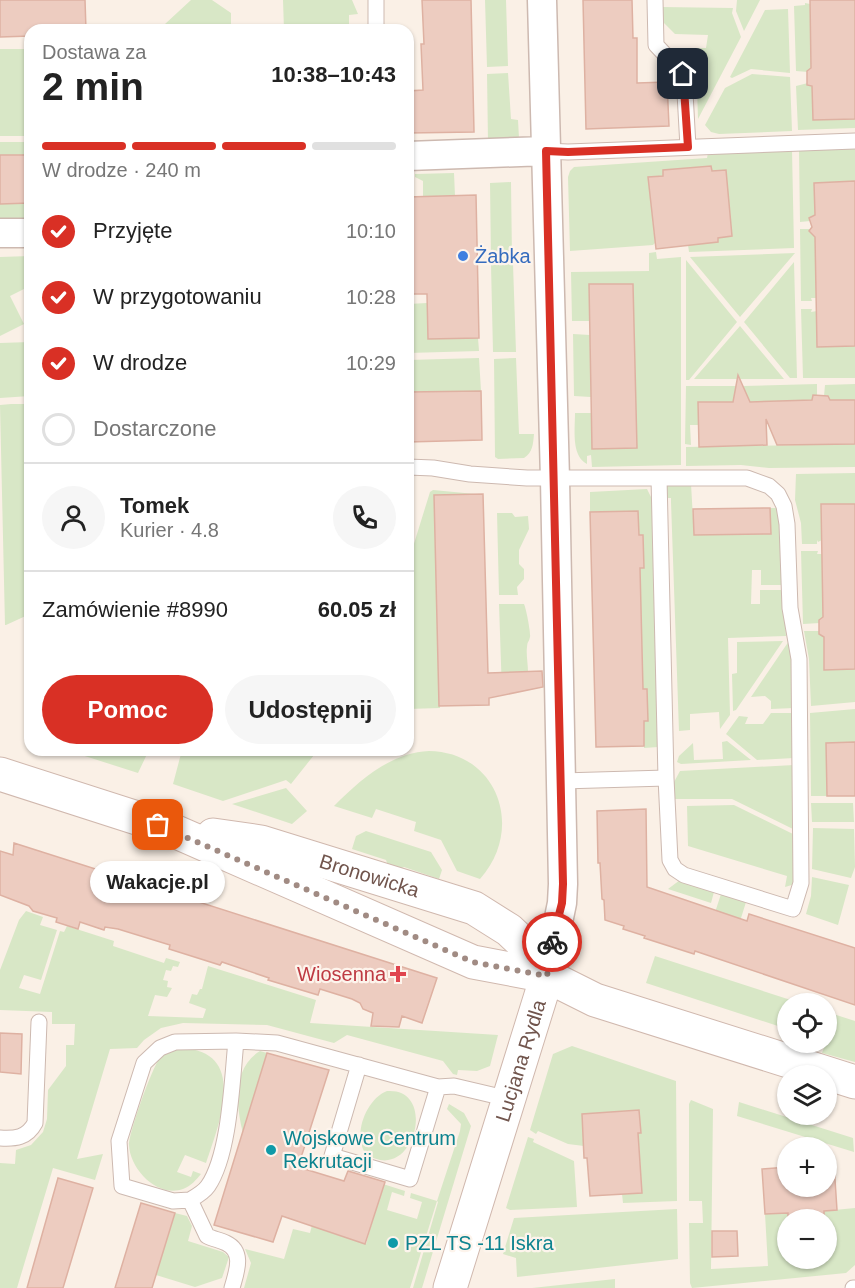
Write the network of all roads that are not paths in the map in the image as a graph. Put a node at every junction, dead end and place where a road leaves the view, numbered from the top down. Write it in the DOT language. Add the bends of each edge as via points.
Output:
graph roads {
  1 [pos="375,0"];
  2 [pos="542,0"];
  3 [pos="655,0"];
  4 [pos="376,24"];
  5 [pos="855,141"];
  6 [pos="688,147"];
  7 [pos="546,151"];
  8 [pos="414,156"];
  9 [pos="0,233"];
  10 [pos="24,233"];
  11 [pos="414,468"];
  12 [pos="659,478"];
  13 [pos="555,479"];
  14 [pos="0,774"];
  15 [pos="666,778"];
  16 [pos="562,781"];
  17 [pos="165,827"];
  18 [pos="547,976"];
  19 [pos="39,1022"];
  20 [pos="236,1041"];
  21 [pos="359,1065"];
  22 [pos="855,1082"];
  23 [pos="438,1087"];
  24 [pos="509,1099"];
  25 [pos="0,1138"];
  26 [pos="190,1200"];
  27 [pos="232,1288"];
  28 [pos="450,1288"];
  1 -- 4 [label="lane"];
  2 -- 7 [label="street, Lucjana Rydla"];
  3 -- 6 [label="lane" via="656,45 684,75"];
  5 -- 6 [label="lane"];
  6 -- 7 [label="lane"];
  7 -- 8 [label="street"];
  7 -- 13 [label="street, Lucjana Rydla"];
  9 -- 10 [label="street"];
  11 -- 13 [label="lane"];
  12 -- 13 [label="lane"];
  12 -- 15 [label="lane"];
  12 -- 15 [label="lane" via="747,478 769,486 784,506 790,608 799,664 801,883 793,909 684,875 675,868 669,854"];
  13 -- 16 [label="street, Lucjana Rydla"];
  14 -- 17 [label="street, Bronowicka"];
  15 -- 16 [label="lane"];
  16 -- 18 [label="street, Lucjana Rydla" via="563,893"];
  17 -- 18 [label="street, Bronowicka" via="473,962"];
  17 -- 18 [label="street, Bronowicka" via="261,842 474,908 509,930 528,948"];
  18 -- 22 [label="street, Bronowicka" via="595,999"];
  18 -- 24 [label="street, Lucjana Rydla"];
  19 -- 25 [label="lane" via="34,1123 23,1136"];
  20 -- 21 [label="lane" via="277,1043"];
  20 -- 26 [label="lane" via="230,1111 219,1159 208,1185"];
  20 -- 26 [label="lane" via="175,1042 153,1053 140,1070 121,1130 122,1186 173,1201"];
  21 -- 23 [label="lane"];
  21 -- 23 [label="lane" via="332,1156 410,1179"];
  23 -- 24 [label="lane" via="454,1086"];
  24 -- 28 [label="street, Lucjana Rydla"];
  26 -- 27 [label="lane" via="207,1236 236,1251 238,1261"];
}
